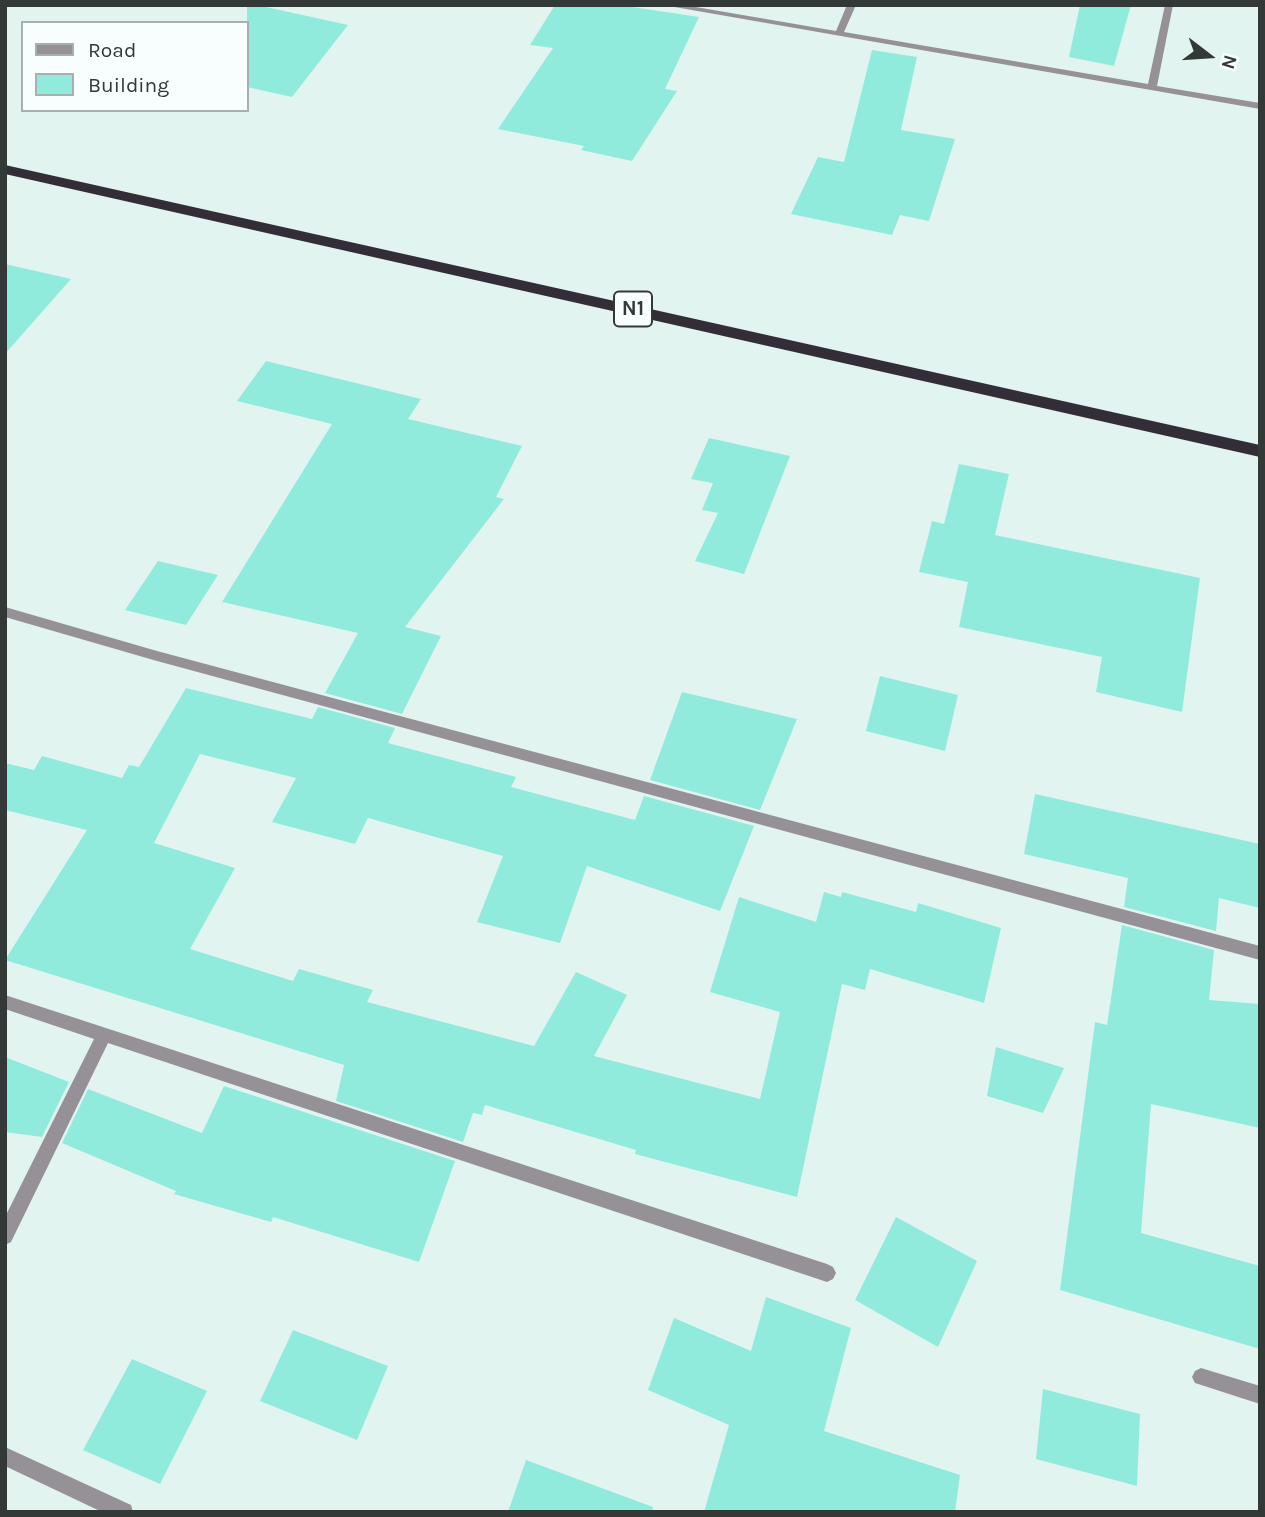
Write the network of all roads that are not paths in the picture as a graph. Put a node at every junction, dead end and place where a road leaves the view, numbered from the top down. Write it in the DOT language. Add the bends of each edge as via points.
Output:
graph roads {
  1 [pos="667,5"];
  2 [pos="852,5"];
  3 [pos="1169,5"];
  4 [pos="839,34"];
  5 [pos="1152,86"];
  6 [pos="1260,106"];
  7 [pos="5,169"];
  8 [pos="1260,451"];
  9 [pos="5,612"];
  10 [pos="1260,953"];
  11 [pos="5,1002"];
  12 [pos="104,1034"];
  13 [pos="5,1236"];
  14 [pos="827,1273"];
  15 [pos="1201,1377"];
  16 [pos="1260,1395"];
  17 [pos="5,1456"];
  18 [pos="124,1512"];
  1 -- 4 [label="street"];
  2 -- 4 [label="street"];
  3 -- 5 [label="street"];
  4 -- 5 [label="street"];
  5 -- 6 [label="street"];
  7 -- 8 [label="highway, N1"];
  9 -- 10 [label="street"];
  11 -- 12 [label="street"];
  12 -- 13 [label="street"];
  12 -- 14 [label="street"];
  15 -- 16 [label="street"];
  17 -- 18 [label="street"];
}
